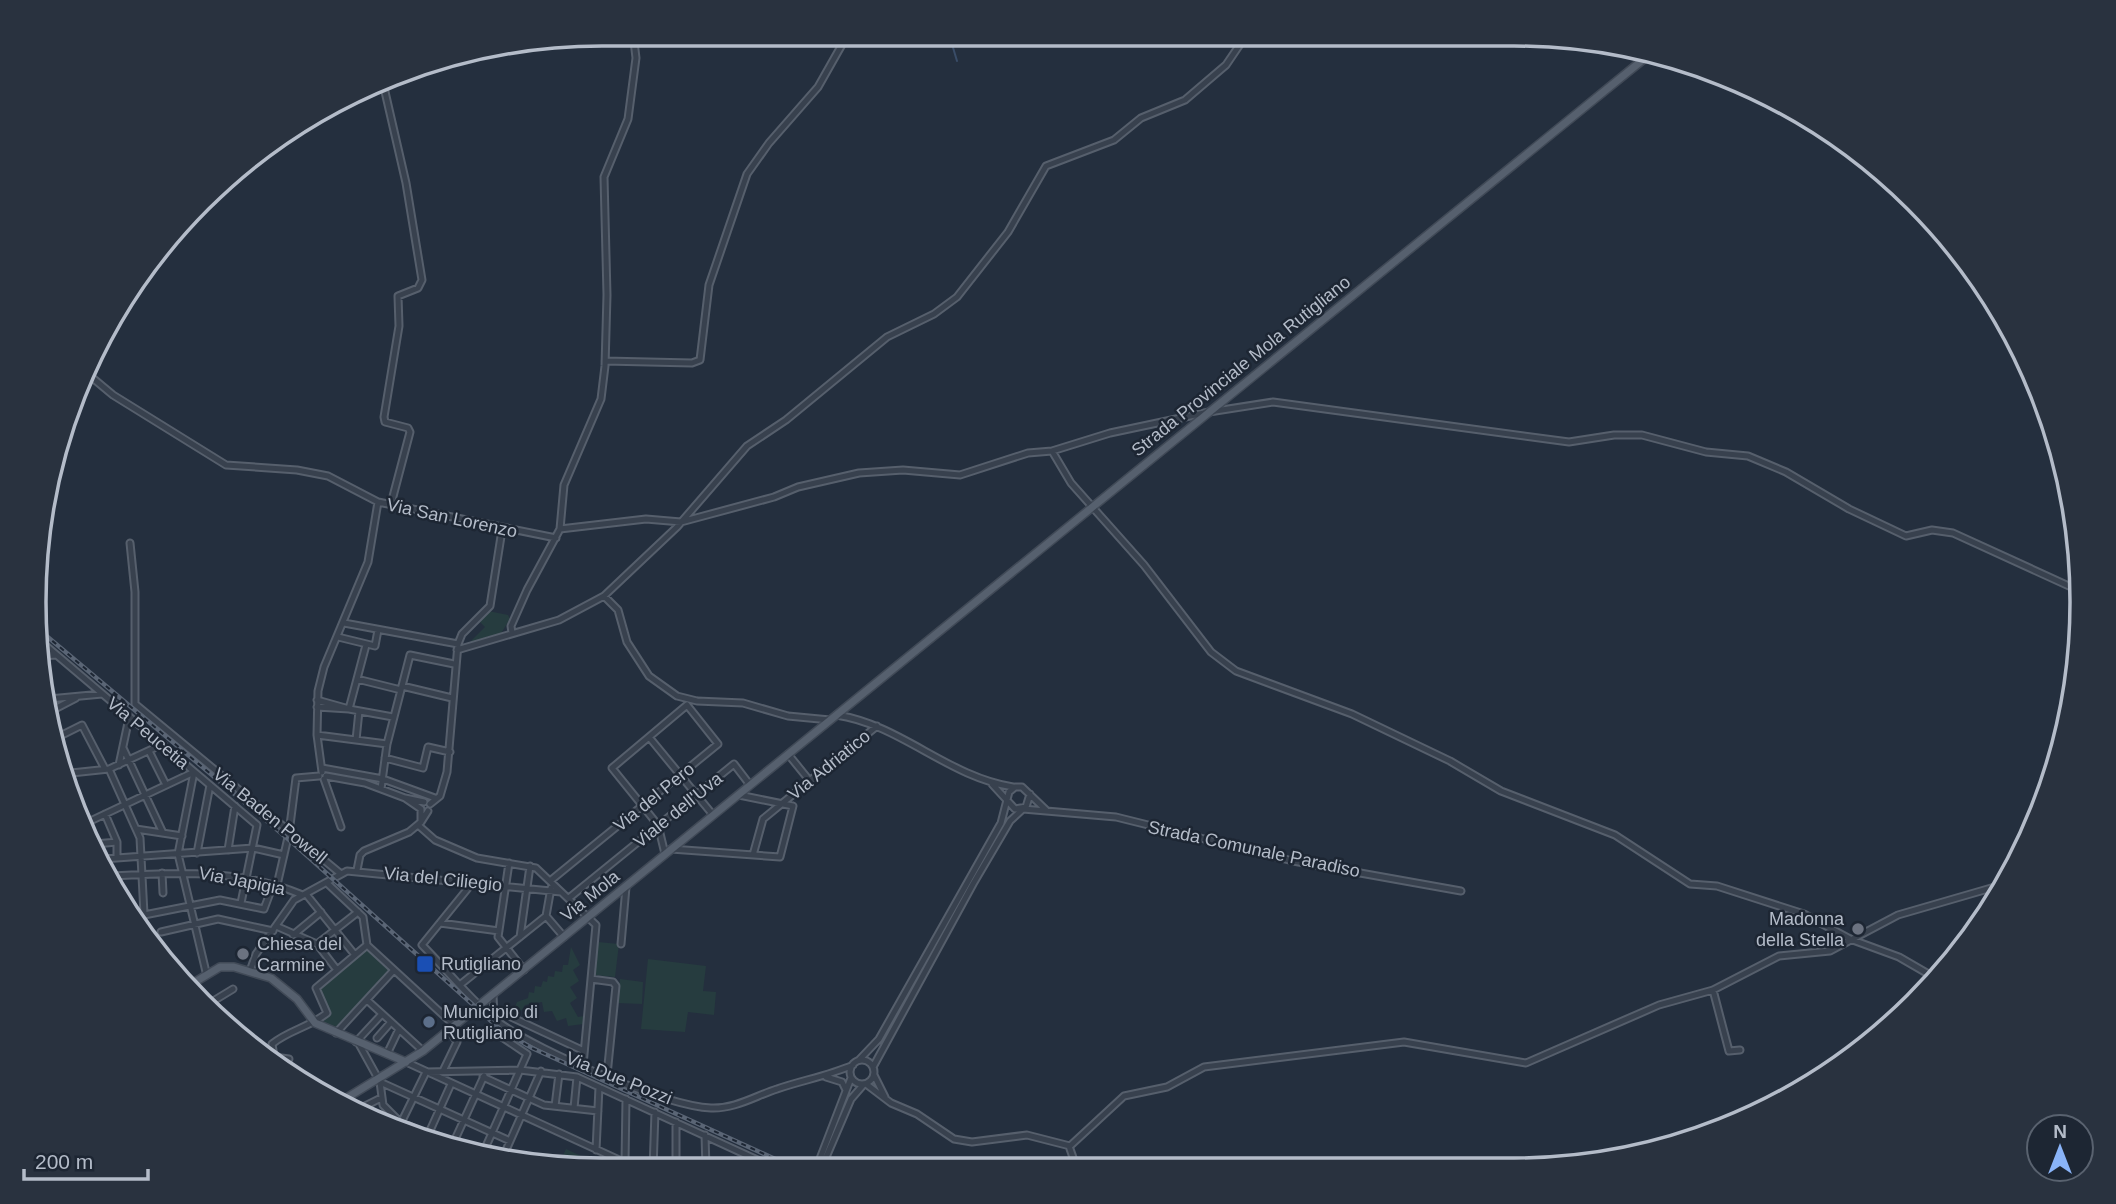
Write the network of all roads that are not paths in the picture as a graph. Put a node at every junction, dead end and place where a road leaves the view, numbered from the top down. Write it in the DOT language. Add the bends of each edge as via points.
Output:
graph roads {
  1 [pos="635,46"];
  2 [pos="841,46"];
  3 [pos="1239,46"];
  4 [pos="1642,60"];
  5 [pos="385,90"];
  6 [pos="605,361"];
  7 [pos="93,379"];
  8 [pos="1209,412"];
  9 [pos="1052,451"];
  10 [pos="378,502"];
  11 [pos="391,504"];
  12 [pos="1092,507"];
  13 [pos="681,522"];
  14 [pos="559,529"];
  15 [pos="502,530"];
  16 [pos="556,538"];
  17 [pos="130,543"];
  18 [pos="2070,586"];
  19 [pos="604,596"];
  20 [pos="344,623"];
  21 [pos="378,630"];
  22 [pos="512,633"];
  23 [pos="338,637"];
  24 [pos="366,645"];
  25 [pos="457,647"];
  26 [pos="48,648"];
  27 [pos="56,655"];
  28 [pos="48,656"];
  29 [pos="454,664"];
  30 [pos="358,680"];
  31 [pos="401,688"];
  32 [pos="102,694"];
  33 [pos="79,696"];
  34 [pos="452,698"];
  35 [pos="54,699"];
  36 [pos="317,700"];
  37 [pos="852,702"];
  38 [pos="317,707"];
  39 [pos="56,709"];
  40 [pos="349,709"];
  41 [pos="359,711"];
  42 [pos="393,717"];
  43 [pos="129,718"];
  44 [pos="833,718"];
  45 [pos="877,726"];
  46 [pos="62,735"];
  47 [pos="317,735"];
  48 [pos="649,737"];
  49 [pos="356,740"];
  50 [pos="163,744"];
  51 [pos="387,744"];
  52 [pos="123,748"];
  53 [pos="149,751"];
  54 [pos="450,752"];
  55 [pos="788,754"];
  56 [pos="385,758"];
  57 [pos="128,760"];
  58 [pos="119,765"];
  59 [pos="107,769"];
  60 [pos="194,772"];
  61 [pos="72,773"];
  62 [pos="322,774"];
  63 [pos="681,774"];
  64 [pos="383,779"];
  65 [pos="809,780"];
  66 [pos="992,784"];
  67 [pos="166,785"];
  68 [pos="210,785"];
  69 [pos="750,785"];
  70 [pos="1015,787"];
  71 [pos="381,789"];
  72 [pos="697,794"];
  73 [pos="739,794"];
  74 [pos="1030,794"];
  75 [pos="145,795"];
  76 [pos="405,798"];
  77 [pos="435,798"];
  78 [pos="1008,800"];
  79 [pos="780,803"];
  80 [pos="125,805"];
  81 [pos="427,805"];
  82 [pos="235,806"];
  83 [pos="643,806"];
  84 [pos="421,808"];
  85 [pos="1023,809"];
  86 [pos="1046,810"];
  87 [pos="105,814"];
  88 [pos="713,815"];
  89 [pos="91,821"];
  90 [pos="419,824"];
  91 [pos="658,825"];
  92 [pos="341,827"];
  93 [pos="136,829"];
  94 [pos="163,833"];
  95 [pos="289,833"];
  96 [pos="181,836"];
  97 [pos="117,842"];
  98 [pos="101,843"];
  99 [pos="253,848"];
  100 [pos="228,850"];
  101 [pos="668,851"];
  102 [pos="197,853"];
  103 [pos="178,854"];
  104 [pos="284,855"];
  105 [pos="753,855"];
  106 [pos="141,856"];
  107 [pos="117,858"];
  108 [pos="109,859"];
  109 [pos="509,863"];
  110 [pos="530,866"];
  111 [pos="357,870"];
  112 [pos="182,872"];
  113 [pos="162,873"];
  114 [pos="141,874"];
  115 [pos="341,874"];
  116 [pos="118,876"];
  117 [pos="247,880"];
  118 [pos="473,882"];
  119 [pos="551,882"];
  120 [pos="328,884"];
  121 [pos="275,885"];
  122 [pos="506,886"];
  123 [pos="626,887"];
  124 [pos="527,888"];
  125 [pos="1991,888"];
  126 [pos="551,891"];
  127 [pos="1461,891"];
  128 [pos="561,892"];
  129 [pos="163,893"];
  130 [pos="303,894"];
  131 [pos="569,898"];
  132 [pos="241,904"];
  133 [pos="189,905"];
  134 [pos="321,912"];
  135 [pos="358,912"];
  136 [pos="144,914"];
  137 [pos="546,916"];
  138 [pos="589,918"];
  139 [pos="440,923"];
  140 [pos="194,924"];
  141 [pos="274,928"];
  142 [pos="335,930"];
  143 [pos="499,931"];
  144 [pos="160,932"];
  145 [pos="293,935"];
  146 [pos="520,937"];
  147 [pos="564,937"];
  148 [pos="1850,940"];
  149 [pos="317,944"];
  150 [pos="621,944"];
  151 [pos="367,946"];
  152 [pos="507,948"];
  153 [pos="355,955"];
  154 [pos="337,970"];
  155 [pos="394,970"];
  156 [pos="524,970"];
  157 [pos="250,971"];
  158 [pos="206,972"];
  159 [pos="1928,974"];
  160 [pos="591,979"];
  161 [pos="195,981"];
  162 [pos="461,984"];
  163 [pos="233,989"];
  164 [pos="1713,990"];
  165 [pos="493,994"];
  166 [pos="366,1000"];
  167 [pos="213,1001"];
  168 [pos="480,1003"];
  169 [pos="382,1014"];
  170 [pos="512,1017"];
  171 [pos="495,1019"];
  172 [pos="391,1022"];
  173 [pos="315,1023"];
  174 [pos="452,1027"];
  175 [pos="399,1029"];
  176 [pos="490,1029"];
  177 [pos="336,1033"];
  178 [pos="377,1038"];
  179 [pos="358,1043"];
  180 [pos="273,1051"];
  181 [pos="423,1051"];
  182 [pos="584,1051"];
  183 [pos="1740,1051"];
  184 [pos="387,1054"];
  185 [pos="283,1058"];
  186 [pos="289,1059"];
  187 [pos="859,1060"];
  188 [pos="406,1062"];
  189 [pos="583,1065"];
  190 [pos="853,1065"];
  191 [pos="873,1067"];
  192 [pos="520,1069"];
  193 [pos="486,1070"];
  194 [pos="443,1071"];
  195 [pos="541,1071"];
  196 [pos="425,1072"];
  197 [pos="559,1074"];
  198 [pos="607,1075"];
  199 [pos="874,1075"];
  200 [pos="826,1076"];
  201 [pos="483,1077"];
  202 [pos="577,1077"];
  203 [pos="851,1077"];
  204 [pos="379,1081"];
  205 [pos="451,1083"];
  206 [pos="865,1084"];
  207 [pos="599,1087"];
  208 [pos="512,1090"];
  209 [pos="847,1091"];
  210 [pos="475,1095"];
  211 [pos="349,1097"];
  212 [pos="413,1097"];
  213 [pos="382,1098"];
  214 [pos="529,1098"];
  215 [pos="626,1099"];
  216 [pos="886,1100"];
  217 [pos="367,1106"];
  218 [pos="555,1106"];
  219 [pos="504,1108"];
  220 [pos="574,1108"];
  221 [pos="440,1109"];
  222 [pos="598,1111"];
  223 [pos="654,1112"];
  224 [pos="521,1115"];
  225 [pos="397,1119"];
  226 [pos="464,1120"];
  227 [pos="402,1121"];
  228 [pos="676,1122"];
  229 [pos="426,1130"];
  230 [pos="492,1133"];
  231 [pos="705,1135"];
  232 [pos="456,1139"];
  233 [pos="510,1141"];
  234 [pos="486,1146"];
  235 [pos="1069,1146"];
  236 [pos="506,1150"];
  237 [pos="596,1150"];
  238 [pos="615,1158"];
  239 [pos="625,1158"];
  240 [pos="653,1158"];
  241 [pos="676,1158"];
  242 [pos="706,1158"];
  243 [pos="754,1158"];
  244 [pos="823,1158"];
  245 [pos="824,1158"];
  246 [pos="1072,1158"];
  1 -- 6 [label="street" via="628,119 604,177"];
  2 -- 6 [label="street" via="818,87 749,170 711,279 700,360"];
  3 -- 13 [label="street" via="1226,65 1185,100 1141,118 1114,140 1046,166 1008,232 957,297 887,337 747,446"];
  4 -- 8 [label="main road, Strada Provinciale Mola Rutigliano"];
  5 -- 11 [label="street" via="422,279 418,288 398,296 384,417 385,422 410,432"];
  6 -- 14 [label="street" via="600,403 562,490"];
  7 -- 10 [label="street, Via San Lorenzo" via="226,465 328,477"];
  8 -- 9 [label="street"];
  8 -- 12 [label="main road, Strada Provinciale Mola Rutigliano"];
  8 -- 18 [label="street" via="1281,402 1569,442 1642,435 1706,452 1748,456 1906,536 1932,530 1953,533"];
  9 -- 12 [label="street" via="1066,477"];
  9 -- 13 [label="street" via="1028,453 960,475 902,470 849,474"];
  10 -- 11 [label="street, Via San Lorenzo"];
  10 -- 20 [label="street" via="369,557"];
  11 -- 15 [label="street, Via San Lorenzo"];
  12 -- 37 [label="main road, Strada Provinciale Mola Rutigliano"];
  12 -- 148 [label="street" via="1211,652 1236,671 1352,714 1501,791 1615,835 1690,884 1762,898 1804,914"];
  13 -- 14 [label="street" via="646,519"];
  13 -- 19 [label="street"];
  14 -- 16 [label="street"];
  15 -- 16 [label="street, Via San Lorenzo"];
  15 -- 25 [label="street" via="490,606 462,634"];
  16 -- 22 [label="street" via="527,590"];
  17 -- 95 [label="street, Via Baden Powell" via="135,586 135,704"];
  19 -- 22 [label="street" via="565,617"];
  19 -- 44 [label="street" via="618,610 628,642 649,676 677,696 743,704 788,716"];
  20 -- 21 [label="street"];
  20 -- 23 [label="street"];
  21 -- 24 [label="street" via="375,646"];
  21 -- 25 [label="street"];
  22 -- 25 [label="street"];
  23 -- 24 [label="street"];
  23 -- 36 [label="street" via="324,667"];
  24 -- 30 [label="street"];
  25 -- 29 [label="street"];
  26 -- 27 [label="street, Via Peucetia"];
  27 -- 28 [label="street"];
  27 -- 32 [label="street, Via Peucetia"];
  29 -- 31 [label="street" via="410,655"];
  29 -- 34 [label="street"];
  30 -- 31 [label="street"];
  30 -- 40 [label="street"];
  31 -- 34 [label="street"];
  31 -- 42 [label="street"];
  32 -- 33 [label="street"];
  32 -- 43 [label="street, Via Peucetia"];
  33 -- 35 [label="street"];
  33 -- 39 [label="street"];
  34 -- 54 [label="street"];
  36 -- 38 [label="street"];
  36 -- 40 [label="street"];
  37 -- 44 [label="main road, Via Mola"];
  38 -- 40 [label="street"];
  38 -- 47 [label="street"];
  40 -- 41 [label="street"];
  41 -- 42 [label="street"];
  41 -- 49 [label="street"];
  42 -- 51 [label="street"];
  43 -- 50 [label="street, Via Peucetia"];
  43 -- 52 [label="street"];
  44 -- 45 [label="street"];
  44 -- 55 [label="main road, Via Mola"];
  45 -- 65 [label="street, Via Adriatico"];
  45 -- 66 [label="street"];
  46 -- 59 [label="street" via="82,725"];
  47 -- 49 [label="street"];
  47 -- 62 [label="street"];
  48 -- 63 [label="street"];
  48 -- 63 [label="street, Via del Pero" via="687,705 718,744"];
  48 -- 83 [label="street" via="612,768"];
  49 -- 51 [label="street"];
  50 -- 53 [label="street"];
  50 -- 60 [label="street, Via Peucetia"];
  51 -- 56 [label="street"];
  52 -- 57 [label="street"];
  52 -- 58 [label="street"];
  53 -- 57 [label="street"];
  53 -- 67 [label="street"];
  54 -- 56 [label="street" via="428,747 423,768"];
  54 -- 77 [label="street" via="444,784"];
  55 -- 65 [label="street"];
  55 -- 69 [label="main road, Via Mola"];
  56 -- 64 [label="street"];
  57 -- 58 [label="street"];
  57 -- 75 [label="street"];
  58 -- 59 [label="street"];
  59 -- 61 [label="street"];
  59 -- 80 [label="street"];
  60 -- 67 [label="street"];
  60 -- 68 [label="street, Via Peucetia"];
  60 -- 96 [label="street"];
  62 -- 64 [label="street"];
  62 -- 71 [label="street"];
  62 -- 92 [label="street"];
  62 -- 95 [label="street" via="296,778"];
  63 -- 72 [label="street"];
  63 -- 83 [label="street, Via del Pero"];
  64 -- 71 [label="street"];
  64 -- 77 [label="street"];
  65 -- 79 [label="street, Via Adriatico"];
  66 -- 70 [label="street"];
  66 -- 78 [label="street"];
  67 -- 75 [label="street"];
  68 -- 82 [label="street, Via Peucetia"];
  68 -- 102 [label="street"];
  69 -- 72 [label="street, Viale dell'Uva" via="734,764"];
  69 -- 73 [label="main road, Via Mola"];
  70 -- 74 [label="street"];
  70 -- 78 [label="street"];
  71 -- 76 [label="street"];
  72 -- 88 [label="street"];
  72 -- 91 [label="street, Viale dell'Uva"];
  73 -- 79 [label="street"];
  73 -- 88 [label="main road, Via Mola"];
  74 -- 85 [label="street"];
  74 -- 86 [label="street"];
  75 -- 80 [label="street"];
  75 -- 94 [label="street"];
  76 -- 81 [label="street"];
  76 -- 84 [label="street"];
  77 -- 81 [label="street"];
  78 -- 85 [label="street" via="1015,809"];
  78 -- 187 [label="street" via="1001,822 915,976 878,1039"];
  79 -- 105 [label="street, Via Adriatico" via="763,819"];
  79 -- 105 [label="street" via="793,806 780,857"];
  80 -- 87 [label="street"];
  80 -- 93 [label="street"];
  81 -- 84 [label="street"];
  81 -- 90 [label="street"];
  82 -- 99 [label="street, Via Peucetia" via="257,825"];
  82 -- 100 [label="street"];
  83 -- 91 [label="street"];
  83 -- 119 [label="street, Via del Pero"];
  84 -- 90 [label="street"];
  85 -- 86 [label="street, Strada Comunale Paradiso"];
  85 -- 191 [label="street" via="1010,821 972,884"];
  86 -- 127 [label="street, Strada Comunale Paradiso" via="1116,817 1293,861"];
  87 -- 89 [label="street"];
  87 -- 97 [label="street"];
  88 -- 101 [label="main road, Via Mola"];
  90 -- 109 [label="street" via="435,839 477,858"];
  90 -- 111 [label="street" via="364,851"];
  91 -- 101 [label="street"];
  91 -- 131 [label="street, Viale dell'Uva"];
  93 -- 94 [label="street"];
  93 -- 106 [label="street"];
  94 -- 96 [label="street"];
  95 -- 104 [label="street"];
  95 -- 115 [label="street, Via Baden Powell"];
  96 -- 103 [label="street"];
  97 -- 98 [label="street"];
  97 -- 107 [label="street"];
  99 -- 100 [label="street"];
  99 -- 104 [label="street"];
  99 -- 117 [label="street"];
  100 -- 102 [label="street"];
  101 -- 105 [label="street"];
  101 -- 123 [label="main road, Via Mola"];
  102 -- 103 [label="street"];
  103 -- 106 [label="street"];
  103 -- 112 [label="street"];
  104 -- 121 [label="street"];
  106 -- 107 [label="street"];
  106 -- 114 [label="street"];
  107 -- 108 [label="street"];
  109 -- 110 [label="street"];
  109 -- 122 [label="street"];
  110 -- 119 [label="street"];
  110 -- 124 [label="street"];
  111 -- 115 [label="street, Via del Ciliegio"];
  111 -- 118 [label="street, Via del Ciliegio"];
  112 -- 113 [label="street, Via Japigia"];
  112 -- 117 [label="street, Via Japigia"];
  112 -- 133 [label="street"];
  113 -- 114 [label="street, Via Japigia"];
  113 -- 129 [label="street"];
  114 -- 116 [label="street, Via Japigia"];
  114 -- 136 [label="street"];
  115 -- 120 [label="street, Via del Ciliegio"];
  117 -- 121 [label="street, Via Japigia"];
  117 -- 132 [label="street"];
  118 -- 122 [label="street, Via del Ciliegio"];
  118 -- 139 [label="street"];
  119 -- 126 [label="street"];
  119 -- 128 [label="street"];
  120 -- 130 [label="street, Via del Ciliegio"];
  120 -- 135 [label="street"];
  121 -- 130 [label="street, Via Japigia"];
  121 -- 132 [label="street" via="264,909"];
  122 -- 124 [label="street, Via del Ciliegio"];
  122 -- 143 [label="street"];
  123 -- 138 [label="main road, Via Mola"];
  123 -- 150 [label="street"];
  124 -- 126 [label="street, Via del Ciliegio"];
  124 -- 146 [label="street"];
  125 -- 148 [label="street" via="1898,915"];
  126 -- 128 [label="street, Via del Ciliegio"];
  126 -- 137 [label="street"];
  128 -- 131 [label="street"];
  130 -- 134 [label="street"];
  130 -- 141 [label="street"];
  131 -- 138 [label="street"];
  132 -- 133 [label="street" via="220,900"];
  133 -- 136 [label="street"];
  133 -- 140 [label="street"];
  134 -- 142 [label="street"];
  134 -- 145 [label="street"];
  135 -- 142 [label="street"];
  135 -- 151 [label="street" via="364,919"];
  137 -- 146 [label="street"];
  137 -- 147 [label="street"];
  138 -- 147 [label="main road, Via Mola"];
  138 -- 160 [label="street" via="596,925"];
  139 -- 143 [label="street"];
  139 -- 162 [label="street, Via Due Pozzi" via="422,946"];
  140 -- 141 [label="street" via="218,919"];
  140 -- 144 [label="street"];
  140 -- 158 [label="street"];
  141 -- 145 [label="street"];
  141 -- 157 [label="street"];
  142 -- 149 [label="street"];
  142 -- 153 [label="street"];
  143 -- 152 [label="street"];
  145 -- 149 [label="street"];
  146 -- 152 [label="street"];
  147 -- 156 [label="main road, Via Mola"];
  148 -- 159 [label="street" via="1899,957"];
  148 -- 164 [label="street" via="1830,951 1779,956"];
  149 -- 154 [label="street"];
  151 -- 153 [label="street"];
  151 -- 155 [label="street"];
  152 -- 156 [label="street"];
  152 -- 162 [label="street"];
  153 -- 154 [label="street"];
  154 -- 173 [label="street" via="316,988 328,1011"];
  155 -- 166 [label="street"];
  155 -- 174 [label="street"];
  156 -- 165 [label="main road, Via Mola"];
  157 -- 158 [label="main road" via="223,967"];
  157 -- 173 [label="main road" via="279,984"];
  158 -- 161 [label="main road"];
  160 -- 182 [label="street"];
  160 -- 198 [label="street" via="616,986"];
  162 -- 168 [label="street, Via Due Pozzi"];
  163 -- 167 [label="street"];
  164 -- 183 [label="street" via="1729,1051"];
  164 -- 235 [label="street" via="1607,1026 1526,1063 1404,1042 1204,1067 1160,1090 1125,1096"];
  165 -- 168 [label="main road, Via Mola"];
  165 -- 171 [label="street"];
  166 -- 169 [label="street"];
  166 -- 177 [label="street"];
  168 -- 171 [label="street, Via Due Pozzi"];
  168 -- 174 [label="main road, Via Mola"];
  169 -- 172 [label="street"];
  169 -- 179 [label="street"];
  170 -- 182 [label="street"];
  171 -- 189 [label="street, Via Due Pozzi"];
  172 -- 175 [label="street"];
  172 -- 178 [label="street"];
  173 -- 177 [label="main road"];
  173 -- 180 [label="street" via="272,1044"];
  174 -- 181 [label="main road, Via Mola"];
  174 -- 194 [label="street" via="457,1041"];
  175 -- 181 [label="street"];
  175 -- 184 [label="street"];
  176 -- 192 [label="street" via="527,1054"];
  177 -- 179 [label="main road"];
  179 -- 184 [label="main road"];
  179 -- 204 [label="street"];
  181 -- 188 [label="main road, Via Mola"];
  182 -- 189 [label="street"];
  184 -- 188 [label="main road"];
  185 -- 186 [label="street"];
  187 -- 190 [label="street"];
  187 -- 191 [label="street"];
  188 -- 196 [label="street"];
  188 -- 204 [label="main road, Via Mola"];
  189 -- 198 [label="street, Via Due Pozzi"];
  190 -- 200 [label="street, Via Due Pozzi"];
  190 -- 203 [label="street"];
  191 -- 199 [label="street"];
  192 -- 193 [label="street"];
  192 -- 195 [label="street"];
  192 -- 208 [label="street"];
  193 -- 194 [label="street"];
  193 -- 201 [label="street"];
  194 -- 196 [label="street"];
  195 -- 197 [label="street"];
  195 -- 214 [label="street"];
  196 -- 205 [label="street"];
  196 -- 212 [label="street"];
  197 -- 202 [label="street"];
  197 -- 218 [label="street"];
  198 -- 200 [label="street, Via Due Pozzi" via="656,1096 712,1108"];
  199 -- 206 [label="street"];
  199 -- 216 [label="street"];
  200 -- 203 [label="street, Via Due Pozzi"];
  200 -- 209 [label="street"];
  201 -- 208 [label="street"];
  201 -- 210 [label="street"];
  202 -- 207 [label="street"];
  202 -- 220 [label="street"];
  203 -- 206 [label="street"];
  203 -- 209 [label="street"];
  204 -- 211 [label="main road, Via Mola"];
  204 -- 212 [label="street"];
  204 -- 213 [label="street"];
  205 -- 210 [label="street"];
  205 -- 221 [label="street"];
  206 -- 216 [label="street"];
  206 -- 245 [label="street" via="853,1095"];
  207 -- 215 [label="street"];
  207 -- 222 [label="street"];
  208 -- 214 [label="street"];
  208 -- 219 [label="street"];
  209 -- 244 [label="street"];
  210 -- 219 [label="street"];
  210 -- 226 [label="street"];
  212 -- 221 [label="street"];
  212 -- 227 [label="street"];
  213 -- 217 [label="street"];
  213 -- 225 [label="street"];
  214 -- 218 [label="street"];
  214 -- 224 [label="street"];
  215 -- 223 [label="street"];
  215 -- 239 [label="street"];
  216 -- 235 [label="street" via="954,1139 972,1142 1027,1135"];
  218 -- 220 [label="street"];
  219 -- 224 [label="street"];
  219 -- 230 [label="street"];
  220 -- 222 [label="street"];
  221 -- 226 [label="street"];
  221 -- 229 [label="street"];
  222 -- 237 [label="street"];
  223 -- 228 [label="street"];
  223 -- 240 [label="street"];
  224 -- 233 [label="street"];
  224 -- 237 [label="street"];
  226 -- 230 [label="street"];
  226 -- 232 [label="street"];
  228 -- 231 [label="street"];
  228 -- 241 [label="street"];
  230 -- 233 [label="street"];
  230 -- 234 [label="street"];
  231 -- 242 [label="street"];
  231 -- 243 [label="street"];
  233 -- 236 [label="street"];
  235 -- 246 [label="street"];
  237 -- 238 [label="street"];
}
